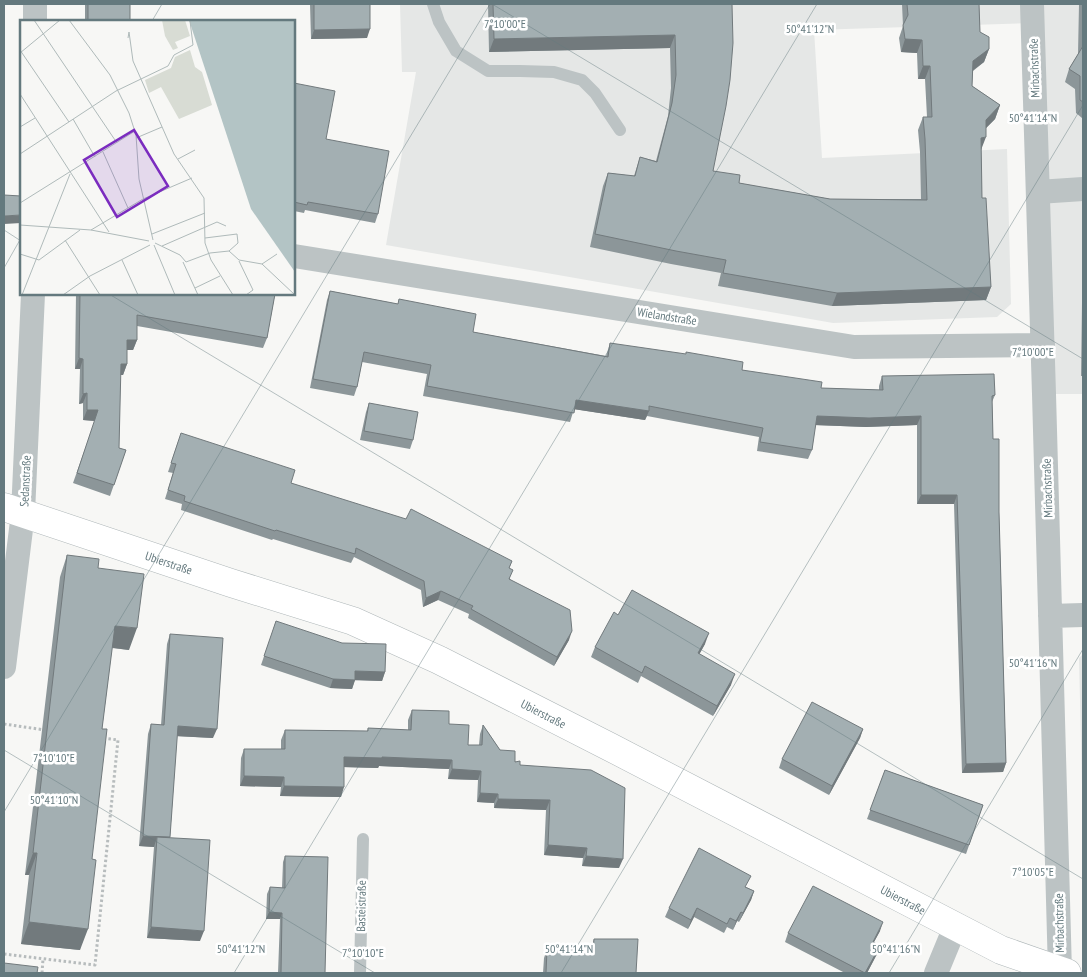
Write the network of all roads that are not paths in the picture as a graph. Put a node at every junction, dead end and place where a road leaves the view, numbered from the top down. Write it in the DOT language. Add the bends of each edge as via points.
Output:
graph roads {
  1 [pos="35,4"];
  2 [pos="433,4"];
  3 [pos="1032,4"];
  4 [pos="35,20"];
  5 [pos="620,130"];
  6 [pos="1083,188"];
  7 [pos="1038,192"];
  8 [pos="295,256"];
  9 [pos="33,295"];
  10 [pos="1043,345"];
  11 [pos="14,510"];
  12 [pos="1083,615"];
  13 [pos="1050,616"];
  14 [pos="4,667"];
  15 [pos="363,839"];
  16 [pos="955,927"];
  17 [pos="1063,972"];
  18 [pos="360,973"];
  19 [pos="936,973"];
  1 -- 4 [label="street"];
  2 -- 5 [label="lane" via="456,51 488,71 554,72 582,80"];
  3 -- 7 [label="street, Mirbachstraße"];
  6 -- 7 [label="street"];
  7 -- 10 [label="street, Mirbachstraße"];
  8 -- 10 [label="street, Wielandstraße" via="854,347"];
  9 -- 11 [label="street, Sedanstraße"];
  10 -- 13 [label="street, Mirbachstraße"];
  11 -- 14 [label="street, Sedanstraße"];
  11 -- 16 [label="main road, Ubierstraße" via="353,621 439,660 593,738"];
  12 -- 13 [label="street"];
  13 -- 17 [label="street, Mirbachstraße"];
  15 -- 18 [label="lane, Basteistraße"];
  16 -- 17 [label="main road, Ubierstraße" via="1001,950"];
  16 -- 19 [label="street"];
}
